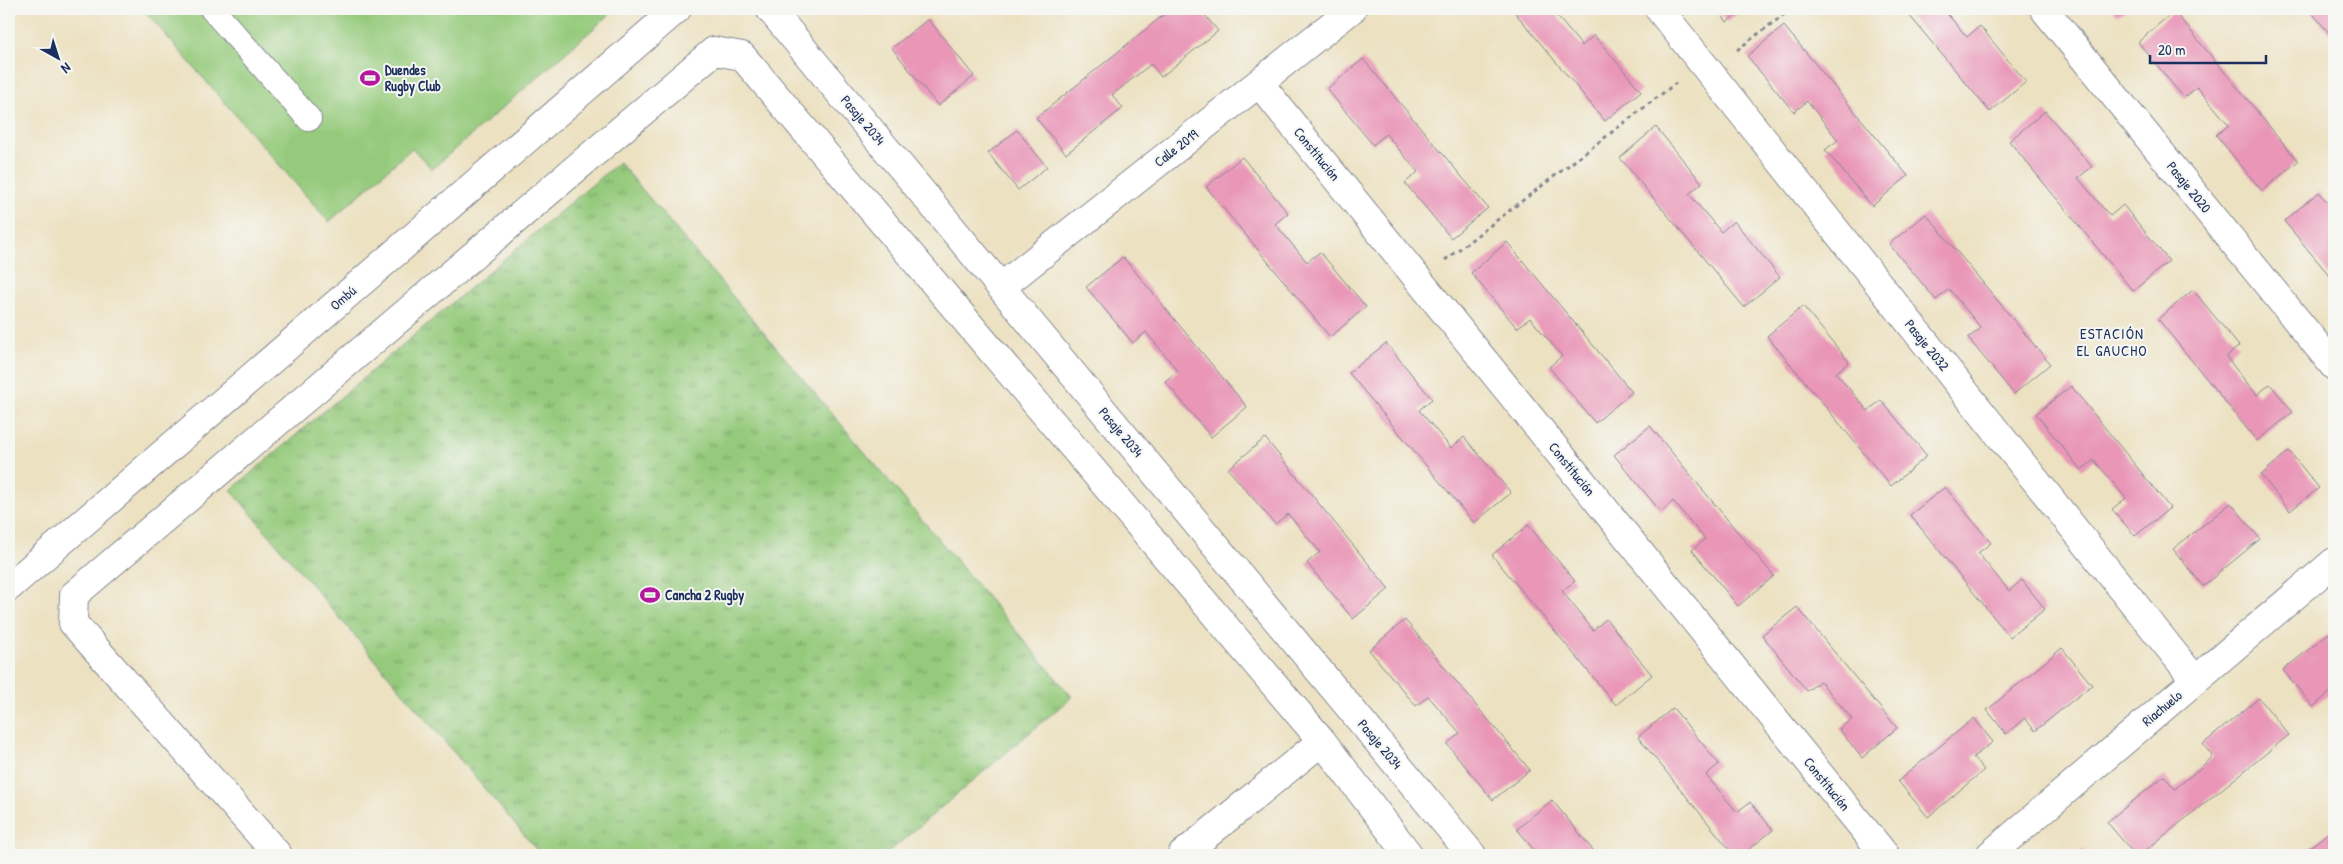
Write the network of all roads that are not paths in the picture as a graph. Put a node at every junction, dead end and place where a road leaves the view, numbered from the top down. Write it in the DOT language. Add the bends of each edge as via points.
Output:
graph roads {
  1 [pos="212,9"];
  2 [pos="677,9"];
  3 [pos="770,9"];
  4 [pos="1352,9"];
  5 [pos="1659,9"];
  6 [pos="2044,9"];
  7 [pos="1259,83"];
  8 [pos="309,119"];
  9 [pos="1001,287"];
  10 [pos="2334,366"];
  11 [pos="2334,562"];
  12 [pos="9,587"];
  13 [pos="2195,680"];
  14 [pos="1322,740"];
  15 [pos="278,855"];
  16 [pos="1182,855"];
  17 [pos="1409,855"];
  18 [pos="1472,855"];
  19 [pos="1885,855"];
  20 [pos="1990,855"];
  1 -- 8 [label="lane"];
  2 -- 12 [label="street, Ombú"];
  3 -- 9 [label="street, Pasaje 2034"];
  4 -- 7 [label="street, Calle 2019"];
  5 -- 13 [label="street, Pasaje 2032"];
  6 -- 10 [label="street, Pasaje 2020"];
  7 -- 9 [label="street, Calle 2019"];
  7 -- 19 [label="street, Constitución"];
  9 -- 18 [label="street, Pasaje 2034"];
  11 -- 13 [label="street, Riachuelo"];
  13 -- 20 [label="street, Riachuelo"];
  14 -- 15 [label="street" via="742,56 714,51 74,595 73,623"];
  14 -- 16 [label="street"];
  14 -- 17 [label="street"];
}
